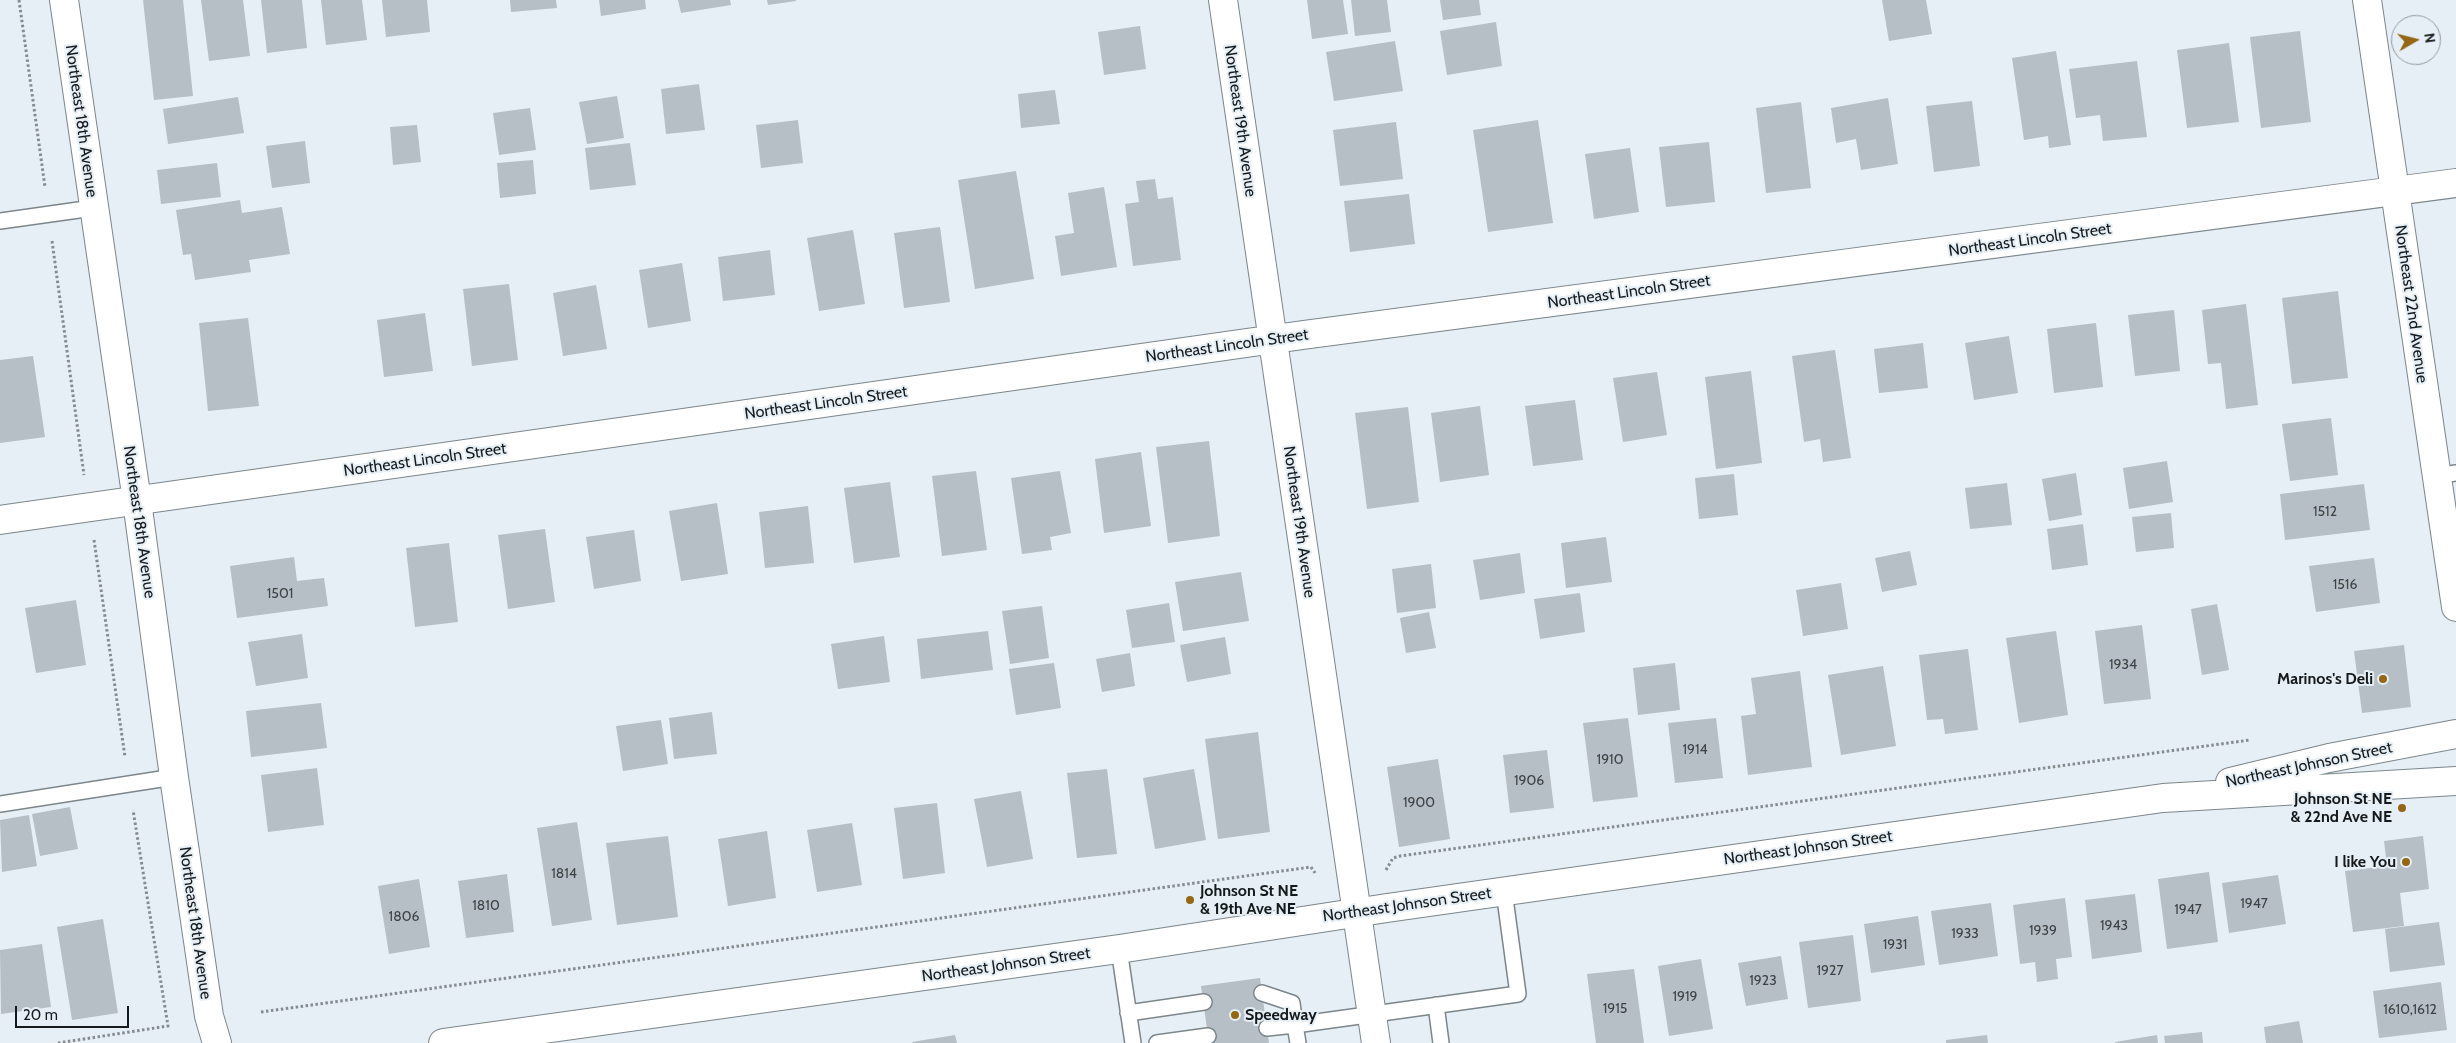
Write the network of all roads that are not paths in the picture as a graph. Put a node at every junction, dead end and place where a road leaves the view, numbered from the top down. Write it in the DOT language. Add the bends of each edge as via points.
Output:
graph roads {
  1 [pos="64,0"];
  2 [pos="1222,0"];
  3 [pos="2367,0"];
  4 [pos="2456,183"];
  5 [pos="2394,192"];
  6 [pos="93,208"];
  7 [pos="0,221"];
  8 [pos="1273,340"];
  9 [pos="2446,475"];
  10 [pos="137,501"];
  11 [pos="0,520"];
  12 [pos="2456,607"];
  13 [pos="2456,734"];
  14 [pos="174,777"];
  15 [pos="2456,781"];
  16 [pos="2163,798"];
  17 [pos="0,804"];
  18 [pos="1504,891"];
  19 [pos="1358,912"];
  20 [pos="1120,949"];
  21 [pos="1262,993"];
  22 [pos="1204,1002"];
  23 [pos="1436,1005"];
  24 [pos="1128,1013"];
  25 [pos="1372,1014"];
  26 [pos="1296,1025"];
  27 [pos="1267,1028"];
  28 [pos="1208,1036"];
  29 [pos="217,1043"];
  30 [pos="443,1043"];
  31 [pos="1133,1043"];
  32 [pos="1157,1043"];
  33 [pos="1298,1043"];
  34 [pos="1376,1043"];
  35 [pos="1441,1043"];
  1 -- 6 [label="street, Northeast 18th Avenue"];
  2 -- 8 [label="street, Northeast 19th Avenue"];
  3 -- 5 [label="street, Northeast 22nd Avenue"];
  4 -- 5 [label="street, Northeast Lincoln Street"];
  5 -- 8 [label="street, Northeast Lincoln Street"];
  5 -- 9 [label="street, Northeast 22nd Avenue"];
  6 -- 7 [label="lane"];
  6 -- 10 [label="street, Northeast 18th Avenue"];
  8 -- 10 [label="street, Northeast Lincoln Street"];
  8 -- 19 [label="street, Northeast 19th Avenue"];
  9 -- 12 [label="street, Northeast 22nd Avenue"];
  10 -- 11 [label="street, Northeast Lincoln Street"];
  10 -- 14 [label="street, Northeast 18th Avenue"];
  13 -- 16 [label="street, Northeast Johnson Street" via="2329,758"];
  14 -- 17 [label="lane"];
  14 -- 29 [label="street, Northeast 18th Avenue" via="209,1016"];
  15 -- 16 [label="street, Northeast Johnson Street"];
  16 -- 18 [label="street, Northeast Johnson Street"];
  18 -- 19 [label="street, Northeast Johnson Street"];
  18 -- 23 [label="lane" via="1518,994"];
  19 -- 20 [label="street, Northeast Johnson Street"];
  19 -- 25 [label="street, Northeast 19th Avenue"];
  20 -- 24 [label="lane"];
  20 -- 30 [label="street, Northeast Johnson Street"];
  21 -- 26 [label="lane" via="1292,1003"];
  22 -- 24 [label="lane"];
  23 -- 25 [label="lane"];
  23 -- 35 [label="lane"];
  24 -- 31 [label="lane"];
  25 -- 26 [label="lane"];
  25 -- 34 [label="street, Northeast 19th Avenue"];
  26 -- 27 [label="lane"];
  26 -- 33 [label="lane"];
  28 -- 32 [label="lane"];
}
